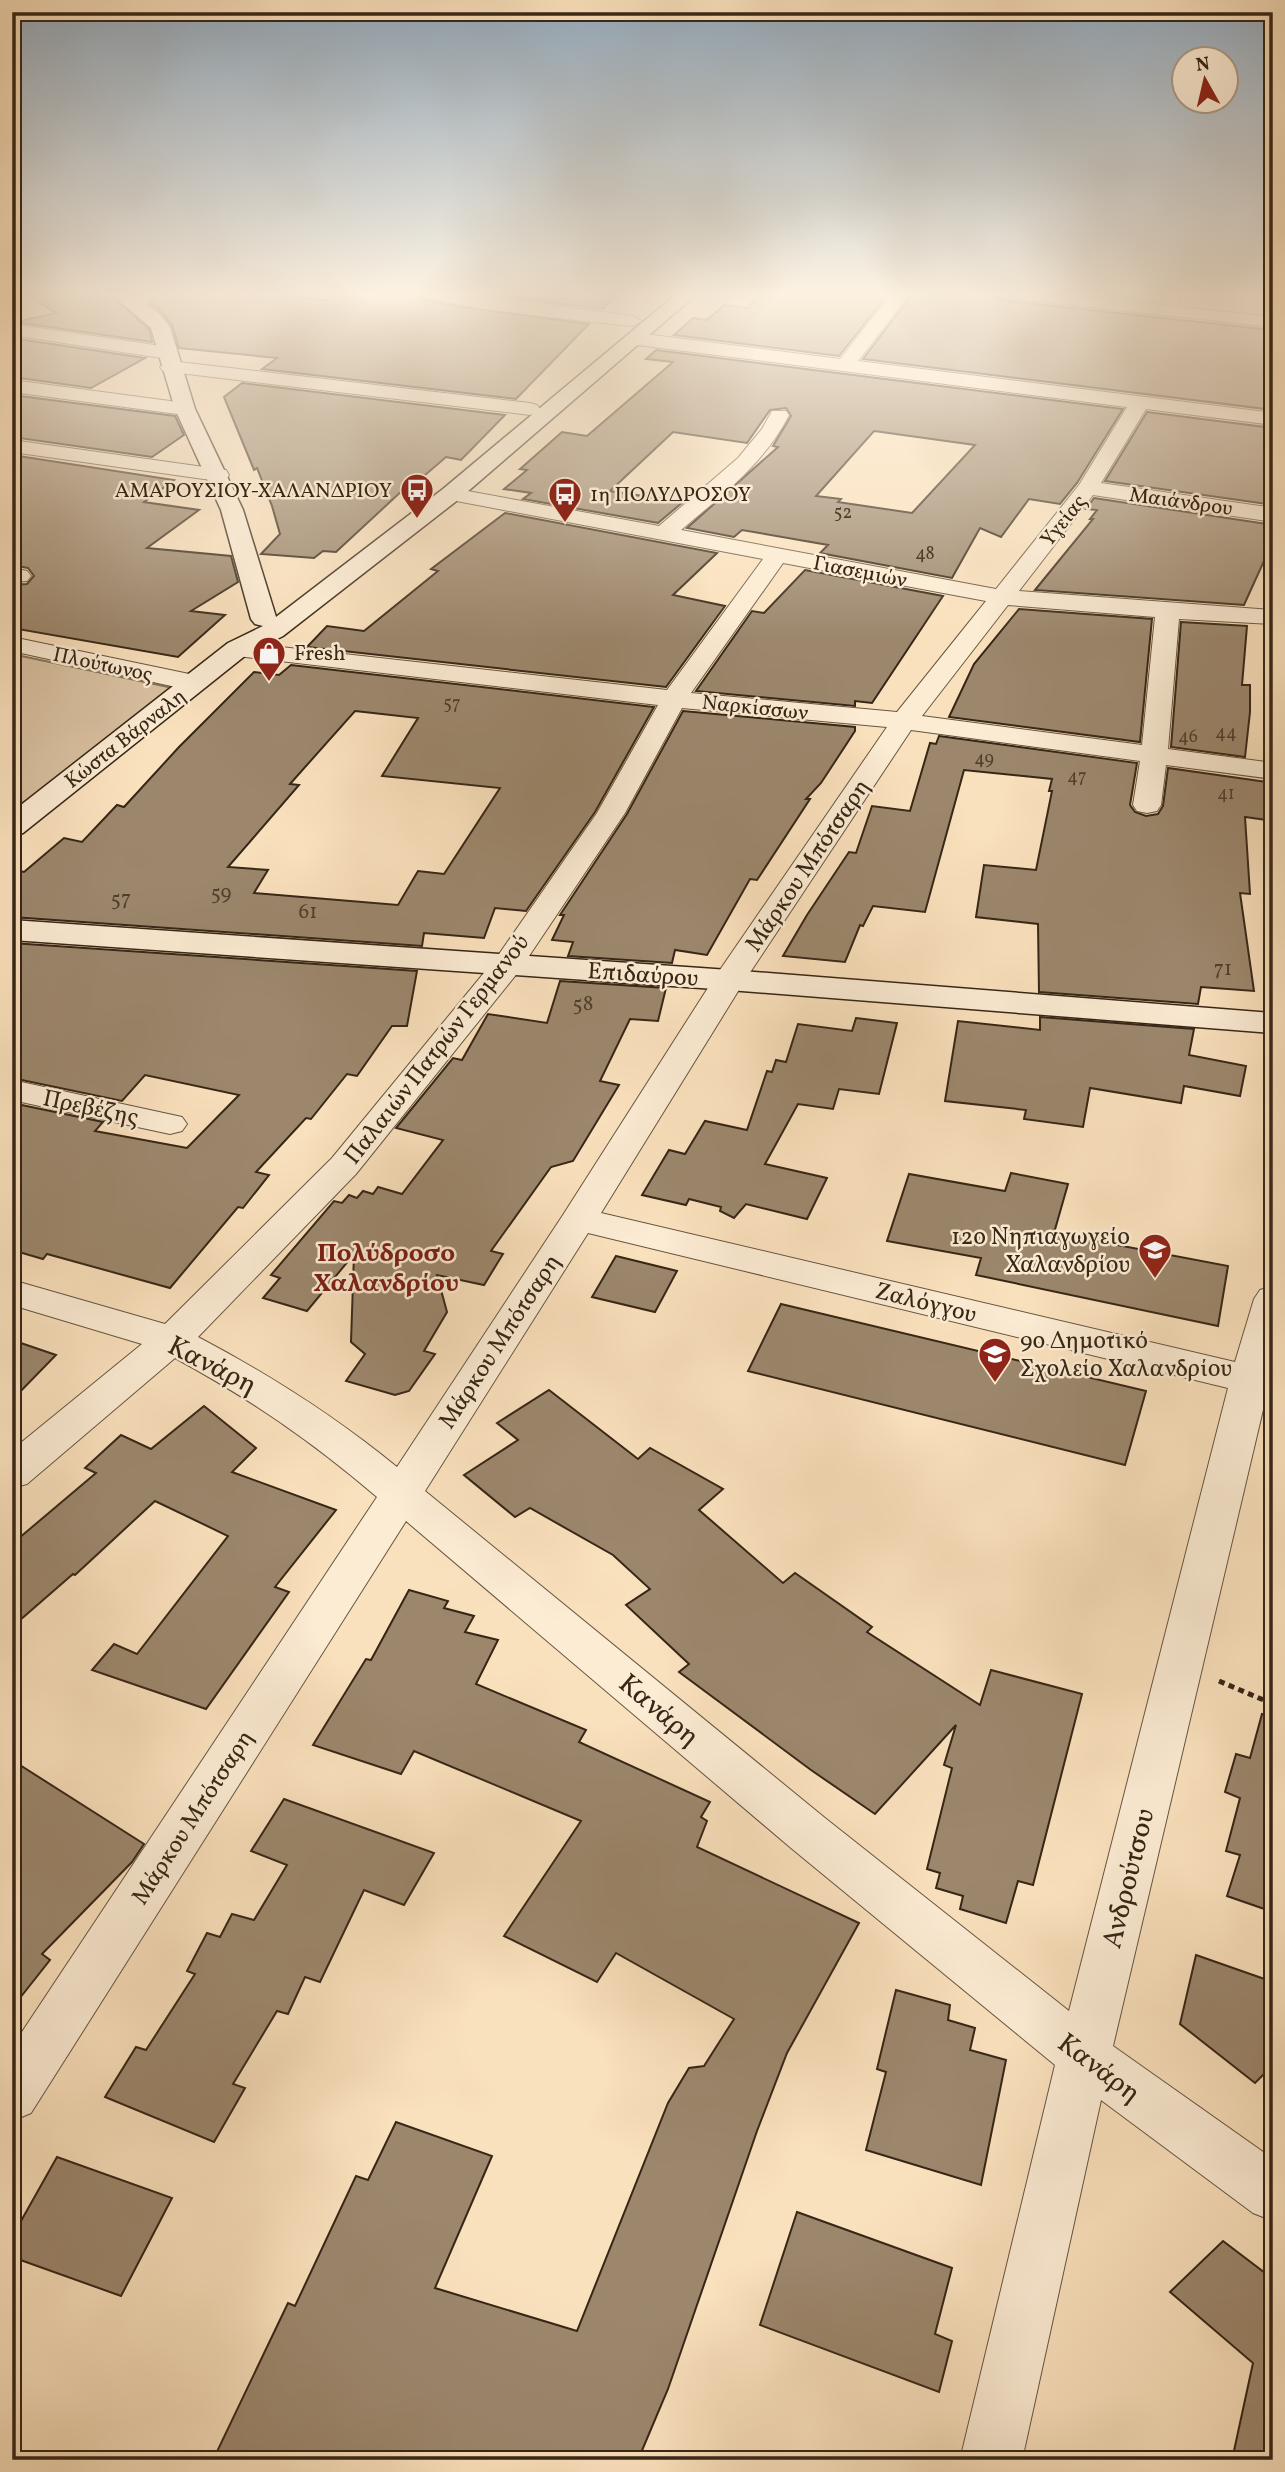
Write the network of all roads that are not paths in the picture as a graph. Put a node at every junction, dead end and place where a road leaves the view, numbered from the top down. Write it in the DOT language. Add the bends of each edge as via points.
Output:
graph roads {
  1 [pos="173,407"];
  2 [pos="516,407"];
  3 [pos="548,407"];
  4 [pos="1137,407"];
  5 [pos="1182,407"];
  6 [pos="185,409"];
  7 [pos="530,409"];
  8 [pos="779,415"];
  9 [pos="1273,419"];
  10 [pos="12,446"];
  11 [pos="218,475"];
  12 [pos="1088,488"];
  13 [pos="451,494"];
  14 [pos="1273,515"];
  15 [pos="665,533"];
  16 [pos="777,556"];
  17 [pos="252,578"];
  18 [pos="340,582"];
  19 [pos="291,587"];
  20 [pos="1001,597"];
  21 [pos="1168,611"];
  22 [pos="1273,617"];
  23 [pos="264,619"];
  24 [pos="12,644"];
  25 [pos="237,649"];
  26 [pos="194,683"];
  27 [pos="674,699"];
  28 [pos="904,721"];
  29 [pos="1154,757"];
  30 [pos="1273,771"];
  31 [pos="1147,805"];
  32 [pos="12,827"];
  33 [pos="12,930"];
  34 [pos="508,964"];
  35 [pos="729,980"];
  36 [pos="1273,1023"];
  37 [pos="12,1090"];
  38 [pos="170,1124"];
  39 [pos="579,1219"];
  40 [pos="12,1292"];
  41 [pos="1273,1299"];
  42 [pos="172,1340"];
  43 [pos="1261,1383"];
  44 [pos="12,1473"];
  45 [pos="401,1492"];
  46 [pos="1083,2056"];
  47 [pos="12,2095"];
  48 [pos="1273,2193"];
  49 [pos="991,2460"];
  1 -- 6 [label="street"];
  2 -- 7 [label="street"];
  3 -- 13 [label="street, Κώστα Βάρναλη"];
  4 -- 12 [label="street, Υγείας"];
  5 -- 9 [label="street"];
  6 -- 11 [label="street"];
  7 -- 19 [label="street, Κώστα Βάρναλη"];
  8 -- 15 [label="street" via="771,432 741,465"];
  10 -- 11 [label="street"];
  11 -- 17 [label="street"];
  12 -- 14 [label="street, Μαιάνδρου"];
  12 -- 20 [label="street, Υγείας"];
  13 -- 15 [label="street, Γιασεμιών"];
  13 -- 18 [label="street, Κώστα Βάρναλη"];
  15 -- 16 [label="street, Γιασεμιών"];
  16 -- 20 [label="street, Γιασεμιών"];
  16 -- 27 [label="street, Παλαιών Πατρών Γερμανού"];
  17 -- 19 [label="street"];
  17 -- 23 [label="street"];
  18 -- 19 [label="street"];
  18 -- 25 [label="street, Κώστα Βάρναλη" via="274,631"];
  19 -- 23 [label="street, Κώστα Βάρναλη"];
  20 -- 21 [label="street, Γιασεμιών"];
  20 -- 28 [label="street, Μάρκου Μπότσαρη"];
  21 -- 22 [label="street, Γιασεμιών"];
  21 -- 29 [label="street"];
  23 -- 25 [label="street, Κώστα Βάρναλη"];
  24 -- 26 [label="street, Πλούτωνος"];
  25 -- 26 [label="street, Κώστα Βάρναλη"];
  25 -- 27 [label="street, Ναρκίσσων"];
  26 -- 32 [label="street, Κώστα Βάρναλη"];
  27 -- 28 [label="street, Ναρκίσσων"];
  27 -- 34 [label="street, Παλαιών Πατρών Γερμανού" via="611,813"];
  28 -- 29 [label="street, Ναρκίσσων"];
  28 -- 35 [label="street, Μάρκου Μπότσαρη"];
  29 -- 30 [label="street, Ναρκίσσων"];
  29 -- 31 [label="street"];
  33 -- 34 [label="street, Επιδαύρου"];
  34 -- 35 [label="street, Επιδαύρου"];
  34 -- 42 [label="street, Παλαιών Πατρών Γερμανού" via="344,1166"];
  35 -- 36 [label="street, Επιδαύρου"];
  35 -- 39 [label="street, Μάρκου Μπότσαρη"];
  37 -- 38 [label="street, Πρεβέζης"];
  39 -- 43 [label="street, Ζαλόγγου"];
  39 -- 45 [label="street, Μάρκου Μπότσαρη"];
  40 -- 42 [label="street, Κανάρη"];
  41 -- 43 [label="street, Ανδρούτσου"];
  42 -- 44 [label="street, Παλαιών Πατρών Γερμανού"];
  42 -- 45 [label="street, Κανάρη" via="253,1383 334,1438"];
  43 -- 46 [label="street, Ανδρούτσου" via="1180,1665"];
  45 -- 46 [label="street, Κανάρη"];
  45 -- 47 [label="street, Μάρκου Μπότσαρη"];
  46 -- 48 [label="street, Κανάρη"];
  46 -- 49 [label="street, Ανδρούτσου"];
}
